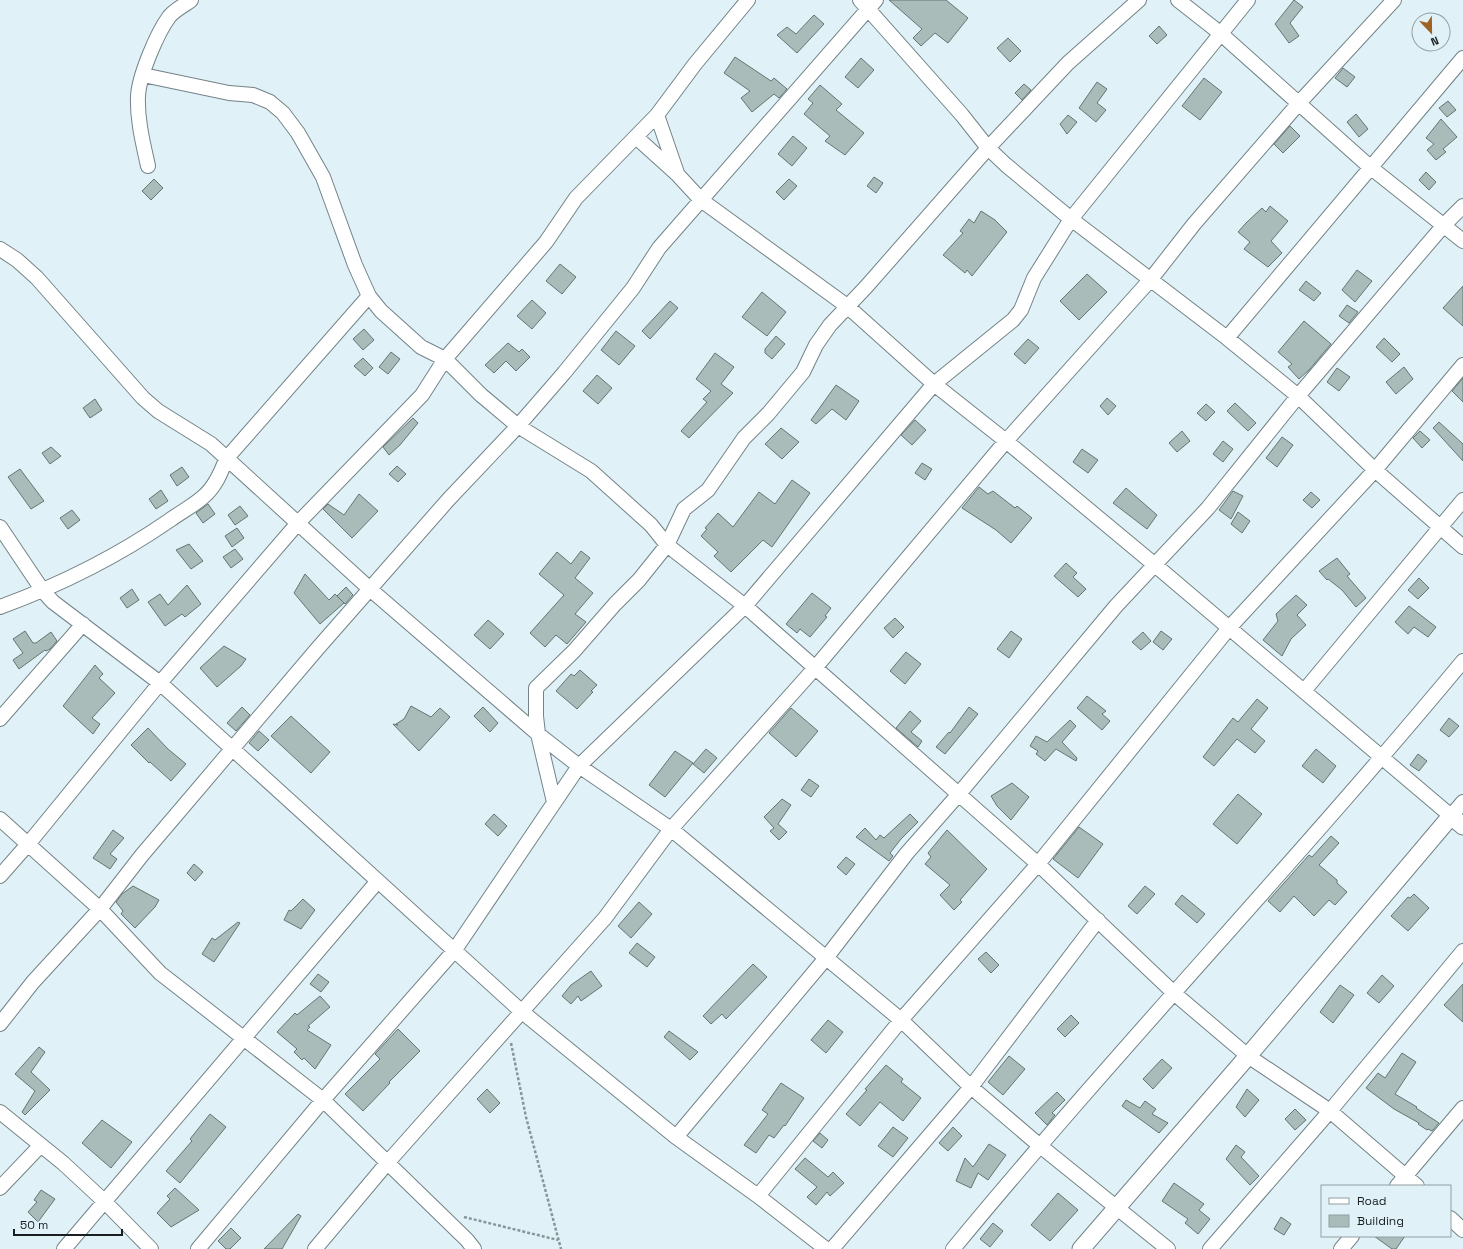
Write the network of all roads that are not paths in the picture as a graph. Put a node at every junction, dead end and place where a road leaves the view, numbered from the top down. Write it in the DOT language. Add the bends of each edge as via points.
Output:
graph roads {
  1 [pos="191,0"];
  2 [pos="748,0"];
  3 [pos="1139,0"];
  4 [pos="1178,0"];
  5 [pos="1248,0"];
  6 [pos="1394,0"];
  7 [pos="868,3"];
  8 [pos="1220,33"];
  9 [pos="1463,58"];
  10 [pos="143,75"];
  11 [pos="1299,103"];
  12 [pos="657,115"];
  13 [pos="636,137"];
  14 [pos="988,148"];
  15 [pos="148,166"];
  16 [pos="1370,167"];
  17 [pos="677,174"];
  18 [pos="701,200"];
  19 [pos="1463,206"];
  20 [pos="1071,219"];
  21 [pos="1444,225"];
  22 [pos="1463,241"];
  23 [pos="0,249"];
  24 [pos="1151,279"];
  25 [pos="368,296"];
  26 [pos="847,306"];
  27 [pos="1227,338"];
  28 [pos="444,359"];
  29 [pos="1463,365"];
  30 [pos="934,384"];
  31 [pos="1298,396"];
  32 [pos="518,426"];
  33 [pos="1006,441"];
  34 [pos="226,459"];
  35 [pos="1375,470"];
  36 [pos="1463,500"];
  37 [pos="298,523"];
  38 [pos="1440,526"];
  39 [pos="0,527"];
  40 [pos="667,545"];
  41 [pos="1463,547"];
  42 [pos="1154,565"];
  43 [pos="371,590"];
  44 [pos="43,591"];
  45 [pos="745,606"];
  46 [pos="0,607"];
  47 [pos="83,624"];
  48 [pos="1229,628"];
  49 [pos="1463,661"];
  50 [pos="815,668"];
  51 [pos="160,683"];
  52 [pos="1304,691"];
  53 [pos="0,719"];
  54 [pos="538,734"];
  55 [pos="233,748"];
  56 [pos="1382,758"];
  57 [pos="579,766"];
  58 [pos="958,795"];
  59 [pos="554,802"];
  60 [pos="1463,802"];
  61 [pos="0,819"];
  62 [pos="1457,821"];
  63 [pos="671,829"];
  64 [pos="29,843"];
  65 [pos="1038,864"];
  66 [pos="0,876"];
  67 [pos="377,882"];
  68 [pos="100,909"];
  69 [pos="1098,920"];
  70 [pos="454,951"];
  71 [pos="1463,951"];
  72 [pos="826,958"];
  73 [pos="1175,994"];
  74 [pos="522,1011"];
  75 [pos="901,1020"];
  76 [pos="0,1024"];
  77 [pos="244,1037"];
  78 [pos="1248,1056"];
  79 [pos="971,1087"];
  80 [pos="323,1100"];
  81 [pos="1463,1108"];
  82 [pos="1330,1111"];
  83 [pos="0,1112"];
  84 [pos="676,1137"];
  85 [pos="41,1145"];
  86 [pos="1039,1145"];
  87 [pos="388,1162"];
  88 [pos="1401,1181"];
  89 [pos="1414,1185"];
  90 [pos="0,1188"];
  91 [pos="758,1196"];
  92 [pos="104,1201"];
  93 [pos="1117,1207"];
  94 [pos="1451,1219"];
  95 [pos="1463,1230"];
  96 [pos="1351,1237"];
  97 [pos="64,1249"];
  98 [pos="151,1249"];
  99 [pos="198,1249"];
  100 [pos="315,1249"];
  101 [pos="474,1249"];
  102 [pos="826,1249"];
  103 [pos="832,1249"];
  104 [pos="953,1249"];
  105 [pos="1081,1249"];
  106 [pos="1168,1249"];
  107 [pos="1210,1249"];
  108 [pos="1341,1249"];
  1 -- 10 [label="street" via="170,16 149,57"];
  2 -- 12 [label="street"];
  3 -- 14 [label="street" via="1068,63"];
  4 -- 8 [label="street"];
  5 -- 8 [label="street"];
  6 -- 11 [label="street"];
  7 -- 14 [label="street"];
  7 -- 18 [label="street"];
  8 -- 11 [label="street"];
  8 -- 20 [label="street"];
  9 -- 16 [label="street"];
  10 -- 15 [label="street" via="138,95 138,123"];
  10 -- 25 [label="street" via="228,93 253,95 270,102 283,113 298,133 322,177"];
  11 -- 16 [label="street"];
  11 -- 24 [label="street" via="1199,218"];
  12 -- 13 [label="street"];
  12 -- 17 [label="street"];
  13 -- 17 [label="street"];
  13 -- 28 [label="street" via="576,198 546,242"];
  14 -- 20 [label="street"];
  14 -- 26 [label="street"];
  16 -- 21 [label="street"];
  16 -- 27 [label="street"];
  17 -- 18 [label="street"];
  18 -- 26 [label="street"];
  18 -- 32 [label="street" via="659,248 633,288"];
  19 -- 21 [label="street"];
  20 -- 24 [label="street"];
  20 -- 30 [label="street" via="1034,278 1021,310 1013,320"];
  21 -- 22 [label="street"];
  21 -- 31 [label="street"];
  23 -- 34 [label="street" via="37,278 143,398 158,411 211,444"];
  24 -- 27 [label="street"];
  24 -- 33 [label="street"];
  25 -- 28 [label="street" via="421,347"];
  25 -- 34 [label="street"];
  26 -- 30 [label="street"];
  26 -- 40 [label="street" via="816,345 803,372 744,438 708,490 684,509"];
  27 -- 31 [label="street"];
  28 -- 32 [label="street"];
  28 -- 37 [label="street" via="422,395"];
  29 -- 35 [label="street"];
  30 -- 33 [label="street"];
  30 -- 45 [label="street"];
  31 -- 35 [label="street"];
  31 -- 42 [label="street" via="1208,508"];
  32 -- 40 [label="street" via="591,471 651,525"];
  32 -- 43 [label="street" via="448,500"];
  33 -- 42 [label="street"];
  33 -- 50 [label="street"];
  34 -- 37 [label="street"];
  34 -- 44 [label="street" via="218,479 204,497 121,551"];
  35 -- 38 [label="street"];
  35 -- 48 [label="street"];
  36 -- 38 [label="street"];
  37 -- 43 [label="street"];
  37 -- 51 [label="street"];
  38 -- 41 [label="street"];
  38 -- 52 [label="street"];
  39 -- 44 [label="street"];
  40 -- 45 [label="street"];
  40 -- 54 [label="street" via="639,580 574,651 536,688"];
  42 -- 48 [label="street"];
  42 -- 58 [label="street" via="1116,606"];
  43 -- 54 [label="street"];
  43 -- 55 [label="street"];
  44 -- 46 [label="street"];
  44 -- 47 [label="street" via="53,602"];
  45 -- 50 [label="street"];
  45 -- 57 [label="street"];
  47 -- 51 [label="street"];
  47 -- 53 [label="street"];
  48 -- 52 [label="street"];
  48 -- 65 [label="street"];
  49 -- 56 [label="street"];
  50 -- 58 [label="street"];
  50 -- 63 [label="street"];
  51 -- 55 [label="street"];
  51 -- 64 [label="street"];
  52 -- 56 [label="street"];
  54 -- 57 [label="street"];
  54 -- 59 [label="street"];
  55 -- 67 [label="street"];
  55 -- 68 [label="street" via="142,855"];
  56 -- 62 [label="street"];
  56 -- 73 [label="street"];
  57 -- 59 [label="street"];
  57 -- 63 [label="street"];
  58 -- 65 [label="street"];
  58 -- 72 [label="street" via="903,858"];
  59 -- 70 [label="street"];
  60 -- 62 [label="street"];
  61 -- 64 [label="street"];
  62 -- 78 [label="street"];
  63 -- 72 [label="street"];
  63 -- 74 [label="street" via="605,918"];
  64 -- 66 [label="street"];
  64 -- 68 [label="street"];
  65 -- 69 [label="street"];
  65 -- 75 [label="street"];
  67 -- 70 [label="street"];
  67 -- 77 [label="street"];
  68 -- 76 [label="street" via="33,982"];
  68 -- 77 [label="street" via="160,973"];
  69 -- 73 [label="street"];
  69 -- 79 [label="street"];
  70 -- 74 [label="street"];
  70 -- 80 [label="street"];
  71 -- 82 [label="street"];
  72 -- 75 [label="street"];
  72 -- 84 [label="street"];
  73 -- 78 [label="street"];
  73 -- 86 [label="street"];
  74 -- 84 [label="street"];
  74 -- 87 [label="street"];
  75 -- 79 [label="street"];
  75 -- 91 [label="street"];
  77 -- 80 [label="street"];
  77 -- 92 [label="street"];
  78 -- 82 [label="street"];
  78 -- 93 [label="street"];
  79 -- 86 [label="street"];
  79 -- 103 [label="street"];
  80 -- 87 [label="street"];
  80 -- 99 [label="street"];
  81 -- 88 [label="street"];
  82 -- 88 [label="street"];
  82 -- 107 [label="street"];
  83 -- 85 [label="street"];
  84 -- 91 [label="street"];
  85 -- 90 [label="street"];
  85 -- 92 [label="street"];
  86 -- 93 [label="street"];
  86 -- 104 [label="street"];
  87 -- 100 [label="street"];
  87 -- 101 [label="street"];
  88 -- 89 [label="street"];
  91 -- 102 [label="street"];
  92 -- 97 [label="street"];
  92 -- 98 [label="street"];
  93 -- 105 [label="street"];
  93 -- 106 [label="street"];
  94 -- 95 [label="street"];
  96 -- 108 [label="street"];
}
